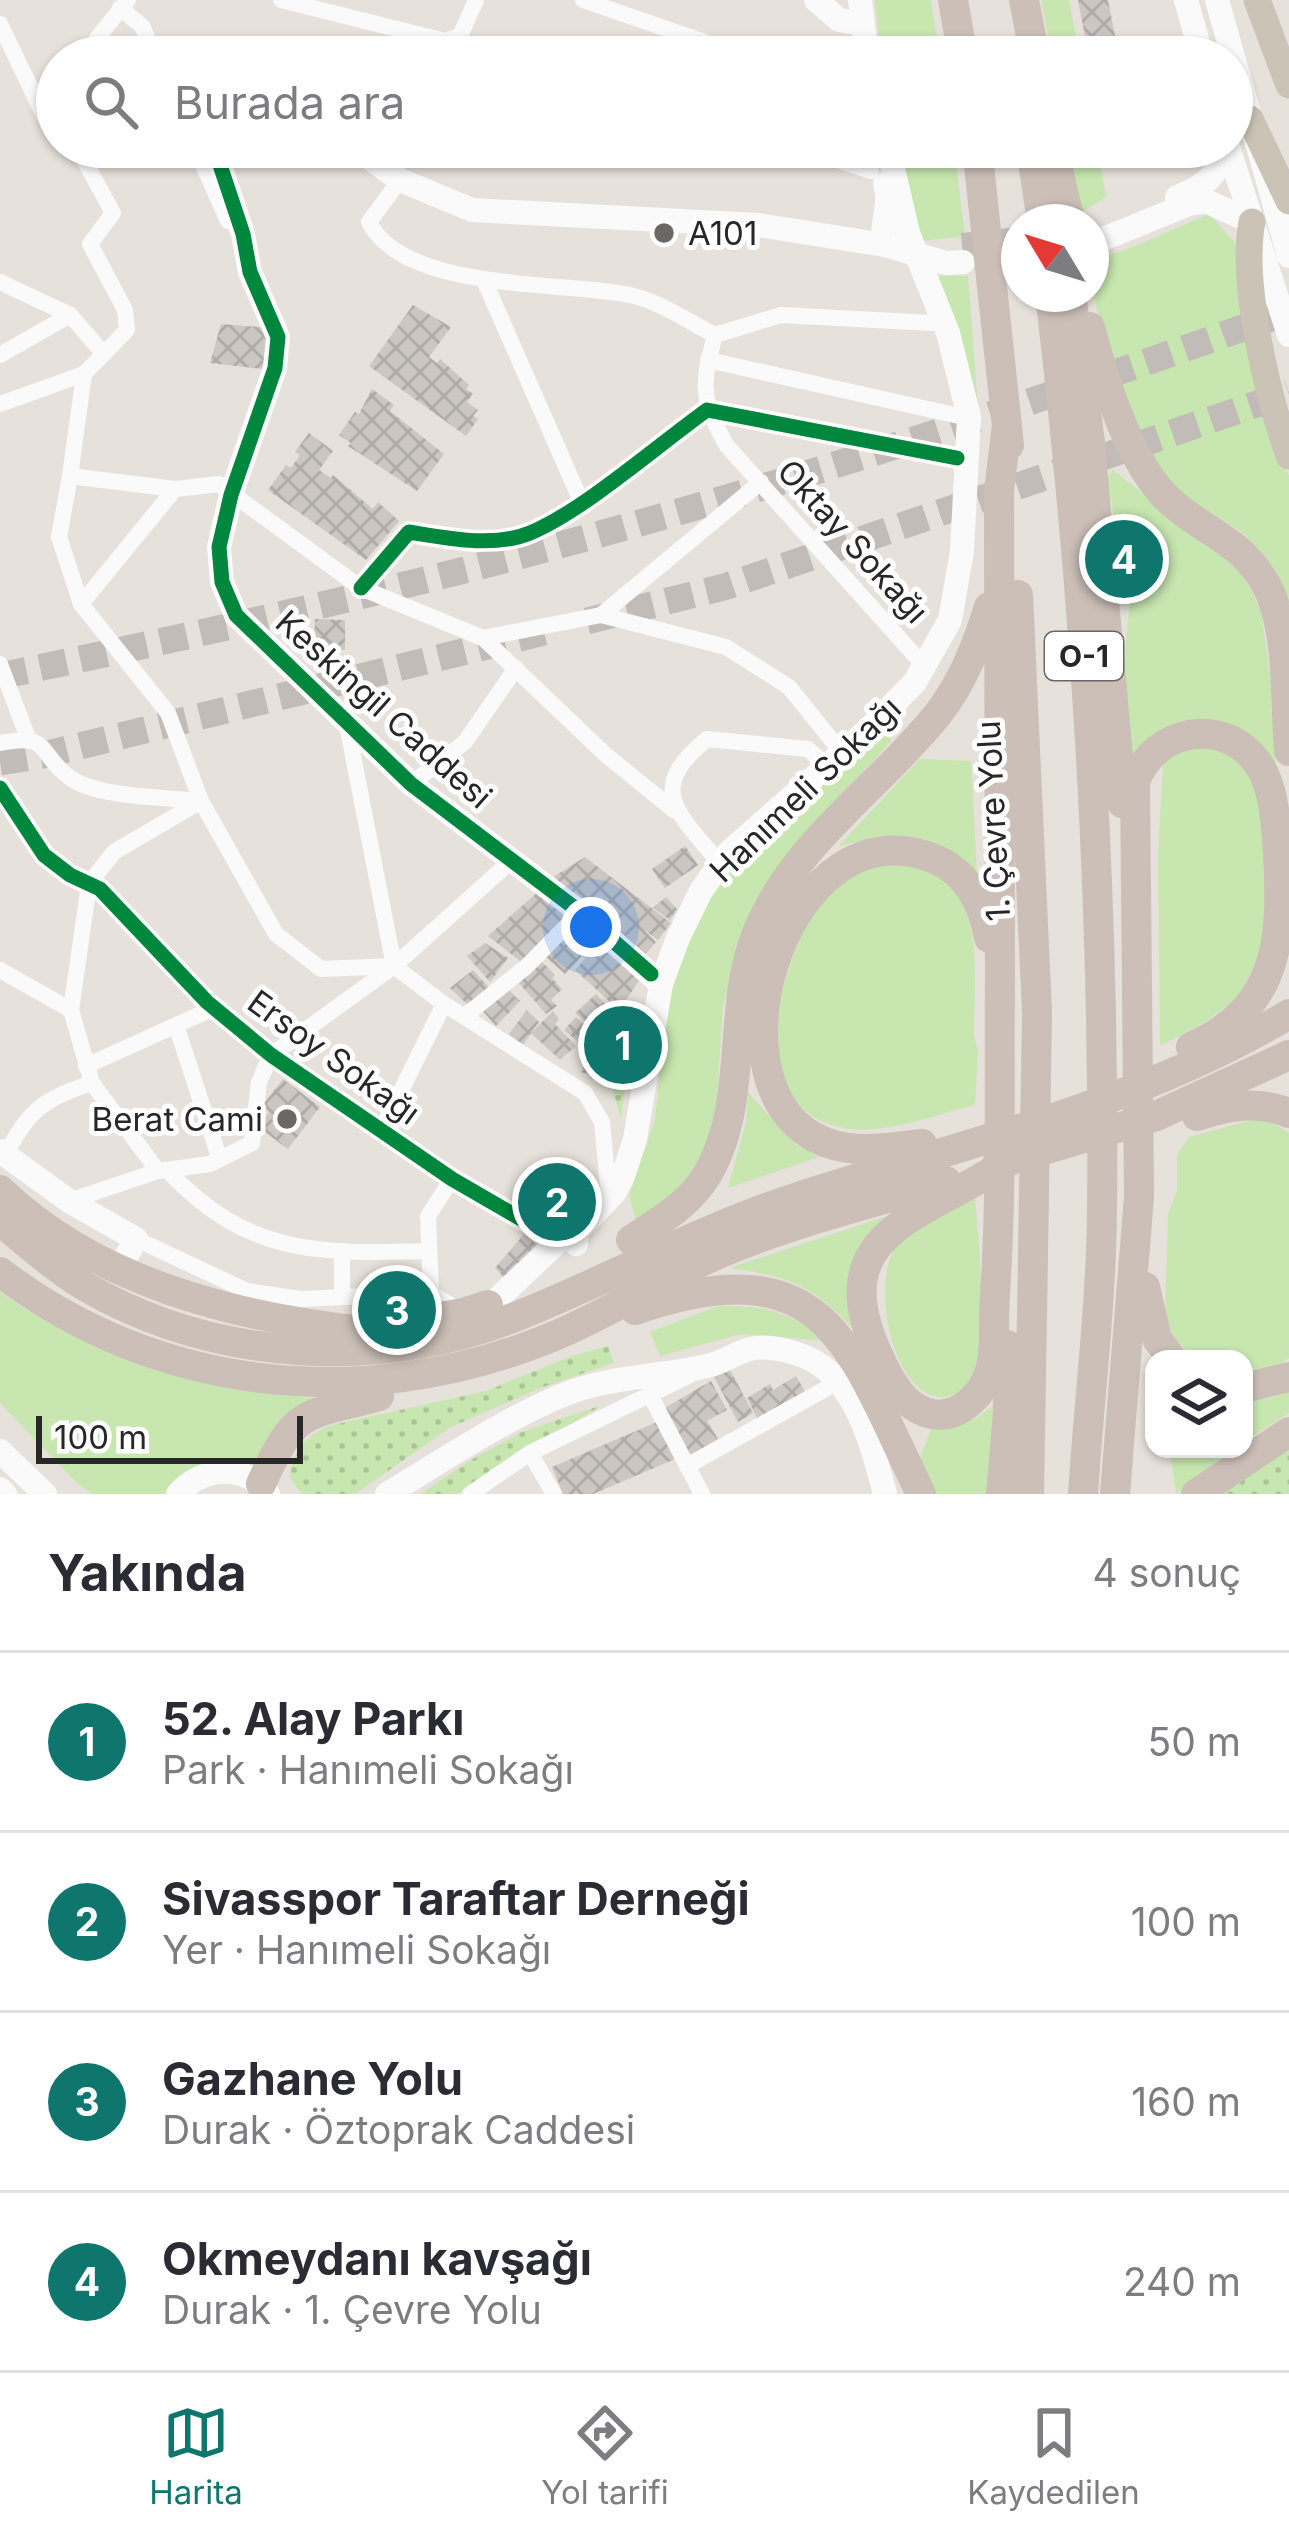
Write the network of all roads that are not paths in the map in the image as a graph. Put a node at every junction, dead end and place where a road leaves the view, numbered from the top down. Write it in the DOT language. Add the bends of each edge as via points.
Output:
graph roads {
  1 [pos="281,0"];
  2 [pos="476,0"];
  3 [pos="583,0"];
  4 [pos="816,0"];
  5 [pos="830,0"];
  6 [pos="953,0"];
  7 [pos="1008,0"];
  8 [pos="1024,0"];
  9 [pos="1186,0"];
  10 [pos="1217,0"];
  11 [pos="1257,0"];
  12 [pos="124,4"];
  13 [pos="856,12"];
  14 [pos="0,24"];
  15 [pos="99,36"];
  16 [pos="147,36"];
  17 [pos="425,36"];
  18 [pos="460,36"];
  19 [pos="687,36"];
  20 [pos="959,36"];
  21 [pos="1014,36"];
  22 [pos="1031,36"];
  23 [pos="1196,36"];
  24 [pos="1227,36"];
  25 [pos="1289,85"];
  26 [pos="36,97"];
  27 [pos="1253,124"];
  28 [pos="1253,129"];
  29 [pos="88,168"];
  30 [pos="204,168"];
  31 [pos="221,168"];
  32 [pos="384,168"];
  33 [pos="877,168"];
  34 [pos="893,168"];
  35 [pos="978,168"];
  36 [pos="1034,168"];
  37 [pos="1057,168"];
  38 [pos="1219,168"];
  39 [pos="1234,168"];
  40 [pos="400,180"];
  41 [pos="1289,201"];
  42 [pos="1039,204"];
  43 [pos="1064,204"];
  44 [pos="1109,222"];
  45 [pos="1252,222"];
  46 [pos="1109,236"];
  47 [pos="902,250"];
  48 [pos="962,254"];
  49 [pos="1289,256"];
  50 [pos="250,272"];
  51 [pos="484,280"];
  52 [pos="0,282"];
  53 [pos="1052,312"];
  54 [pos="1074,312"];
  55 [pos="1087,312"];
  56 [pos="70,315"];
  57 [pos="937,323"];
  58 [pos="1289,334"];
  59 [pos="715,335"];
  60 [pos="104,354"];
  61 [pos="0,355"];
  62 [pos="708,360"];
  63 [pos="84,374"];
  64 [pos="0,404"];
  65 [pos="707,410"];
  66 [pos="964,417"];
  67 [pos="1007,425"];
  68 [pos="1289,456"];
  69 [pos="963,458"];
  70 [pos="70,476"];
  71 [pos="761,482"];
  72 [pos="175,489"];
  73 [pos="231,495"];
  74 [pos="581,501"];
  75 [pos="998,572"];
  76 [pos="361,588"];
  77 [pos="81,604"];
  78 [pos="601,615"];
  79 [pos="484,638"];
  80 [pos="922,662"];
  81 [pos="0,664"];
  82 [pos="516,668"];
  83 [pos="346,725"];
  84 [pos="28,737"];
  85 [pos="0,743"];
  86 [pos="1289,751"];
  87 [pos="826,756"];
  88 [pos="412,784"];
  89 [pos="0,788"];
  90 [pos="201,801"];
  91 [pos="675,811"];
  92 [pos="716,858"];
  93 [pos="511,861"];
  94 [pos="89,884"];
  95 [pos="580,912"];
  96 [pos="1137,946"];
  97 [pos="394,966"];
  98 [pos="0,970"];
  99 [pos="656,979"];
  100 [pos="444,1004"];
  101 [pos="214,1008"];
  102 [pos="71,1010"];
  103 [pos="1289,1015"];
  104 [pos="465,1016"];
  105 [pos="176,1025"];
  106 [pos="998,1033"];
  107 [pos="272,1055"];
  108 [pos="1289,1055"];
  109 [pos="89,1074"];
  110 [pos="1125,1110"];
  111 [pos="1289,1113"];
  112 [pos="382,1130"];
  113 [pos="952,1149"];
  114 [pos="2,1153"];
  115 [pos="219,1157"];
  116 [pos="1014,1158"];
  117 [pos="894,1167"];
  118 [pos="162,1170"];
  119 [pos="452,1179"];
  120 [pos="608,1186"];
  121 [pos="0,1190"];
  122 [pos="1139,1197"];
  123 [pos="69,1201"];
  124 [pos="0,1221"];
  125 [pos="136,1239"];
  126 [pos="631,1240"];
  127 [pos="579,1246"];
  128 [pos="429,1251"];
  129 [pos="342,1253"];
  130 [pos="998,1255"];
  131 [pos="58,1265"];
  132 [pos="119,1270"];
  133 [pos="0,1272"];
  134 [pos="431,1293"];
  135 [pos="342,1297"];
  136 [pos="478,1308"];
  137 [pos="577,1327"];
  138 [pos="362,1331"];
  139 [pos="1165,1350"];
  140 [pos="710,1366"];
  141 [pos="435,1375"];
  142 [pos="1289,1376"];
  143 [pos="838,1382"];
  144 [pos="607,1383"];
  145 [pos="1253,1386"];
  146 [pos="650,1395"];
  147 [pos="621,1409"];
  148 [pos="1289,1432"];
  149 [pos="0,1451"];
  150 [pos="530,1453"];
  151 [pos="687,1466"];
  152 [pos="264,1489"];
  153 [pos="45,1494"];
  154 [pos="178,1494"];
  155 [pos="387,1494"];
  156 [pos="470,1494"];
  157 [pos="554,1494"];
  158 [pos="700,1494"];
  159 [pos="885,1494"];
  160 [pos="921,1494"];
  161 [pos="1001,1494"];
  162 [pos="1029,1494"];
  163 [pos="1083,1494"];
  164 [pos="1115,1494"];
  165 [pos="1196,1494"];
  1 -- 17 [label="street"];
  2 -- 18 [label="street"];
  3 -- 19 [label="street"];
  4 -- 13 [label="main road" via="839,20"];
  5 -- 13 [label="main road"];
  6 -- 20 [label="highway"];
  7 -- 21 [label="highway"];
  8 -- 22 [label="highway"];
  9 -- 23 [label="main road"];
  10 -- 24 [label="main road"];
  11 -- 25 [label="main road"];
  12 -- 15 [label="street"];
  12 -- 16 [label="street"];
  14 -- 26 [label="street"];
  27 -- 41 [label="main road"];
  28 -- 49 [label="main road"];
  29 -- 60 [label="street" via="112,213 90,244 125,310 127,330"];
  30 -- 50 [label="street"];
  31 -- 50 [label="main road, Keskingil Caddesi"];
  32 -- 40 [label="main road"];
  33 -- 47 [label="main road" via="889,198 881,229"];
  34 -- 47 [label="main road, Hanımeli Sokağı" via="908,233"];
  35 -- 67 [label="highway, 1. Çevre Yolu / O-1"];
  36 -- 42 [label="highway"];
  37 -- 43 [label="highway"];
  38 -- 44 [label="main road" via="1204,187"];
  39 -- 45 [label="main road"];
  40 -- 47 [label="main road" via="472,210 758,225"];
  40 -- 51 [label="street" via="369,222 400,255"];
  45 -- 46 [label="main road" via="1206,201"];
  45 -- 58 [label="main road"];
  45 -- 68 [label="main road" via="1247,253 1260,347"];
  47 -- 48 [label="main road" via="946,262"];
  47 -- 57 [label="main road, Hanımeli Sokağı"];
  50 -- 73 [label="main road, Keskingil Caddesi" via="278,338"];
  51 -- 59 [label="street" via="634,296"];
  51 -- 74 [label="street"];
  52 -- 56 [label="street"];
  53 -- 163 [label="highway, O-1" via="1078,573 1102,1020 1102,1218"];
  54 -- 96 [label="highway"];
  55 -- 86 [label="highway" via="1118,413 1157,488 1243,552 1269,591 1281,638"];
  56 -- 60 [label="street"];
  56 -- 61 [label="street"];
  57 -- 59 [label="street" via="781,315"];
  57 -- 66 [label="main road, Hanımeli Sokağı"];
  59 -- 62 [label="street"];
  60 -- 63 [label="street"];
  62 -- 65 [label="street"];
  62 -- 66 [label="street"];
  63 -- 64 [label="street"];
  63 -- 70 [label="street"];
  65 -- 69 [label="street"];
  65 -- 71 [label="street, Oktay Sokağı"];
  65 -- 74 [label="street"];
  66 -- 69 [label="main road, Hanımeli Sokağı"];
  67 -- 75 [label="highway"];
  67 -- 162 [label="highway, 1. Çevre Yolu / O-1" via="1037,1013"];
  69 -- 80 [label="main road, Hanımeli Sokağı" via="940,617"];
  70 -- 72 [label="street"];
  70 -- 77 [label="street" via="59,537"];
  71 -- 78 [label="street"];
  71 -- 80 [label="street, Oktay Sokağı"];
  72 -- 73 [label="street" via="219,484"];
  72 -- 77 [label="street"];
  73 -- 76 [label="street"];
  73 -- 83 [label="main road, Keskingil Caddesi" via="219,547 236,615"];
  74 -- 76 [label="street" via="527,534 466,541 409,532"];
  75 -- 106 [label="highway"];
  75 -- 126 [label="highway" via="970,664 937,715 778,893 741,982 719,1148 693,1193"];
  76 -- 79 [label="street"];
  77 -- 90 [label="street" via="167,713"];
  78 -- 79 [label="street"];
  78 -- 87 [label="street" via="726,647 789,686"];
  79 -- 82 [label="street"];
  80 -- 87 [label="main road, Hanımeli Sokağı"];
  81 -- 84 [label="street"];
  82 -- 88 [label="street" via="464,742"];
  82 -- 91 [label="street"];
  83 -- 88 [label="main road, Keskingil Caddesi"];
  83 -- 97 [label="street"];
  84 -- 85 [label="street"];
  84 -- 90 [label="street" via="90,788"];
  87 -- 91 [label="street" via="707,739 680,761 671,787"];
  87 -- 92 [label="main road, Hanımeli Sokağı"];
  88 -- 93 [label="main road, Keskingil Caddesi"];
  89 -- 94 [label="street, Ersoy Sokağı" via="44,854"];
  90 -- 94 [label="street" via="114,852"];
  90 -- 97 [label="street" via="276,934 321,969"];
  91 -- 92 [label="street"];
  92 -- 99 [label="main road, Hanımeli Sokağı" via="680,909"];
  93 -- 95 [label="main road, Keskingil Caddesi"];
  93 -- 97 [label="street"];
  94 -- 101 [label="street, Ersoy Sokağı"];
  94 -- 102 [label="street"];
  95 -- 99 [label="main road, Keskingil Caddesi"];
  95 -- 104 [label="street"];
  96 -- 110 [label="highway" via="1139,769 1189,733 1228,739 1258,763 1272,802 1280,914 1271,969 1228,1025 1148,1069"];
  96 -- 122 [label="highway"];
  97 -- 100 [label="street"];
  97 -- 107 [label="street"];
  98 -- 102 [label="street"];
  99 -- 120 [label="main road, Hanımeli Sokağı" via="642,1012 622,1158"];
  99 -- 127 [label="main road, Hanımeli Sokağı" via="634,1139 615,1192 577,1233"];
  100 -- 104 [label="street"];
  100 -- 112 [label="street"];
  101 -- 105 [label="street"];
  101 -- 107 [label="street, Ersoy Sokağı"];
  102 -- 109 [label="street"];
  103 -- 110 [label="highway"];
  104 -- 120 [label="street" via="585,1093 602,1122"];
  105 -- 109 [label="street"];
  105 -- 115 [label="street"];
  106 -- 113 [label="highway" via="985,916 944,862 901,849 870,852 843,862 815,887 782,946 764,1006 772,1090 799,1125 837,1146"];
  106 -- 130 [label="highway"];
  107 -- 112 [label="street, Ersoy Sokağı"];
  107 -- 115 [label="street" via="259,1082 252,1143"];
  108 -- 110 [label="highway" via="1215,1092"];
  109 -- 114 [label="street" via="28,1114"];
  109 -- 118 [label="street"];
  110 -- 111 [label="highway" via="1177,1122 1242,1105"];
  110 -- 113 [label="highway"];
  110 -- 116 [label="highway"];
  112 -- 119 [label="street, Ersoy Sokağı"];
  113 -- 117 [label="highway"];
  114 -- 123 [label="main road"];
  115 -- 118 [label="street"];
  116 -- 130 [label="highway" via="902,1220 863,1275 868,1333 899,1394 919,1410 965,1406 986,1379"];
  116 -- 137 [label="highway" via="725,1251"];
  117 -- 126 [label="highway" via="793,1182"];
  117 -- 131 [label="highway" via="745,1214 514,1317 399,1347 310,1351 200,1335 106,1298"];
  118 -- 123 [label="street"];
  118 -- 129 [label="street" via="237,1229"];
  119 -- 127 [label="street, Ersoy Sokağı"];
  119 -- 128 [label="street" via="428,1216"];
  120 -- 127 [label="main road, Hanımeli Sokağı"];
  121 -- 132 [label="highway"];
  122 -- 139 [label="highway" via="1147,1303"];
  122 -- 164 [label="highway"];
  123 -- 125 [label="main road"];
  124 -- 131 [label="highway"];
  125 -- 132 [label="main road"];
  125 -- 135 [label="street" via="248,1291"];
  126 -- 127 [label="highway"];
  127 -- 136 [label="highway"];
  128 -- 129 [label="street"];
  128 -- 134 [label="street"];
  129 -- 135 [label="street"];
  130 -- 161 [label="highway" via="1007,1351"];
  131 -- 138 [label="highway" via="202,1319 298,1333"];
  132 -- 138 [label="highway" via="184,1296"];
  133 -- 141 [label="highway" via="80,1323 190,1364 308,1383"];
  134 -- 135 [label="street"];
  134 -- 136 [label="street"];
  136 -- 138 [label="highway"];
  137 -- 141 [label="highway"];
  137 -- 160 [label="highway" via="721,1288 785,1298 820,1317 856,1359"];
  140 -- 143 [label="main road" via="753,1348 781,1349 819,1364"];
  140 -- 144 [label="main road"];
  140 -- 146 [label="street"];
  141 -- 152 [label="highway" via="319,1409 279,1445"];
  142 -- 145 [label="highway"];
  143 -- 151 [label="street"];
  143 -- 159 [label="main road" via="863,1426"];
  144 -- 147 [label="street" via="620,1392"];
  144 -- 155 [label="main road" via="565,1394"];
  146 -- 147 [label="street"];
  146 -- 151 [label="street"];
  147 -- 150 [label="street"];
  148 -- 165 [label="highway"];
  149 -- 153 [label="main road"];
  150 -- 156 [label="street"];
  150 -- 157 [label="street"];
  151 -- 158 [label="street"];
  152 -- 154 [label="main road" via="245,1473 212,1473"];
}
